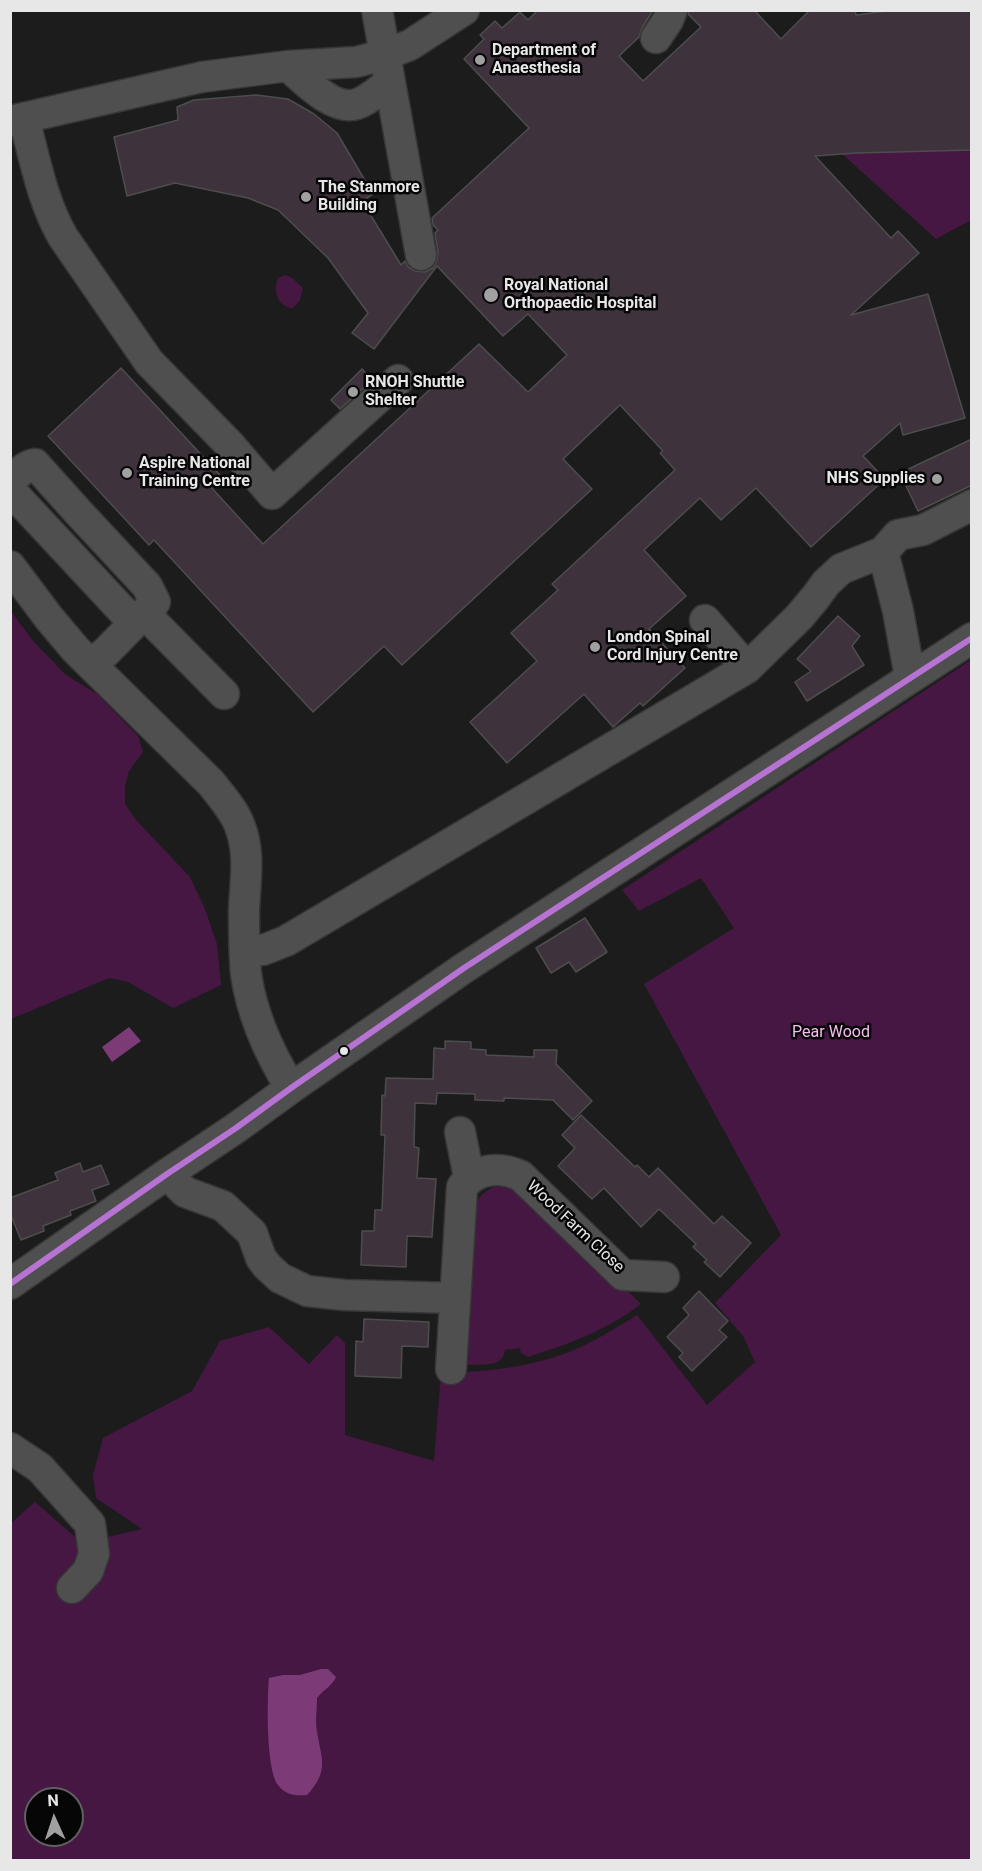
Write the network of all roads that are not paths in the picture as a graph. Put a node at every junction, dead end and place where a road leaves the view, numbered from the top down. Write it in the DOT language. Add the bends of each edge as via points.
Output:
graph roads {
  1 [pos="377,10"];
  2 [pos="464,10"];
  3 [pos="672,10"];
  4 [pos="656,38"];
  5 [pos="288,66"];
  6 [pos="386,69"];
  7 [pos="17,120"];
  8 [pos="421,255"];
  9 [pos="398,380"];
  10 [pos="10,484"];
  11 [pos="10,490"];
  12 [pos="972,505"];
  13 [pos="883,552"];
  14 [pos="10,566"];
  15 [pos="144,612"];
  16 [pos="705,620"];
  17 [pos="972,638"];
  18 [pos="91,665"];
  19 [pos="747,668"];
  20 [pos="910,677"];
  21 [pos="224,694"];
  22 [pos="245,950"];
  23 [pos="291,1088"];
  24 [pos="460,1132"];
  25 [pos="167,1174"];
  26 [pos="470,1177"];
  27 [pos="664,1277"];
  28 [pos="10,1284"];
  29 [pos="455,1298"];
  30 [pos="451,1369"];
  31 [pos="10,1448"];
  32 [pos="72,1588"];
  1 -- 6 [label="street"];
  2 -- 6 [label="street" via="410,45"];
  3 -- 4 [label="street"];
  5 -- 6 [label="street" via="356,62"];
  5 -- 6 [label="street" via="341,105 357,104 372,96"];
  5 -- 7 [label="street" via="202,77"];
  6 -- 8 [label="street"];
  7 -- 9 [label="street" via="53,220 63,237 149,362 272,494"];
  10 -- 15 [label="street" via="35,464 147,586"];
  11 -- 15 [label="street"];
  12 -- 13 [label="street" via="923,530 898,535"];
  13 -- 19 [label="street" via="842,569"];
  13 -- 20 [label="street"];
  14 -- 18 [label="street"];
  15 -- 18 [label="street"];
  15 -- 21 [label="street"];
  16 -- 19 [label="street"];
  17 -- 20 [label="street"];
  18 -- 22 [label="street" via="211,783 240,825 248,876"];
  19 -- 22 [label="street" via="286,941 263,950"];
  20 -- 23 [label="street" via="464,968"];
  22 -- 23 [label="street" via="246,974 261,1030"];
  23 -- 25 [label="street"];
  24 -- 26 [label="street"];
  25 -- 28 [label="street"];
  25 -- 29 [label="street" via="185,1192 224,1206 252,1233 267,1266 280,1278 307,1291"];
  26 -- 27 [label="street, Wood Farm Close" via="491,1170 515,1173 623,1275"];
  26 -- 29 [label="street" via="462,1187"];
  29 -- 30 [label="street"];
  31 -- 32 [label="street" via="40,1468 90,1524 94,1554 88,1571"];
}
